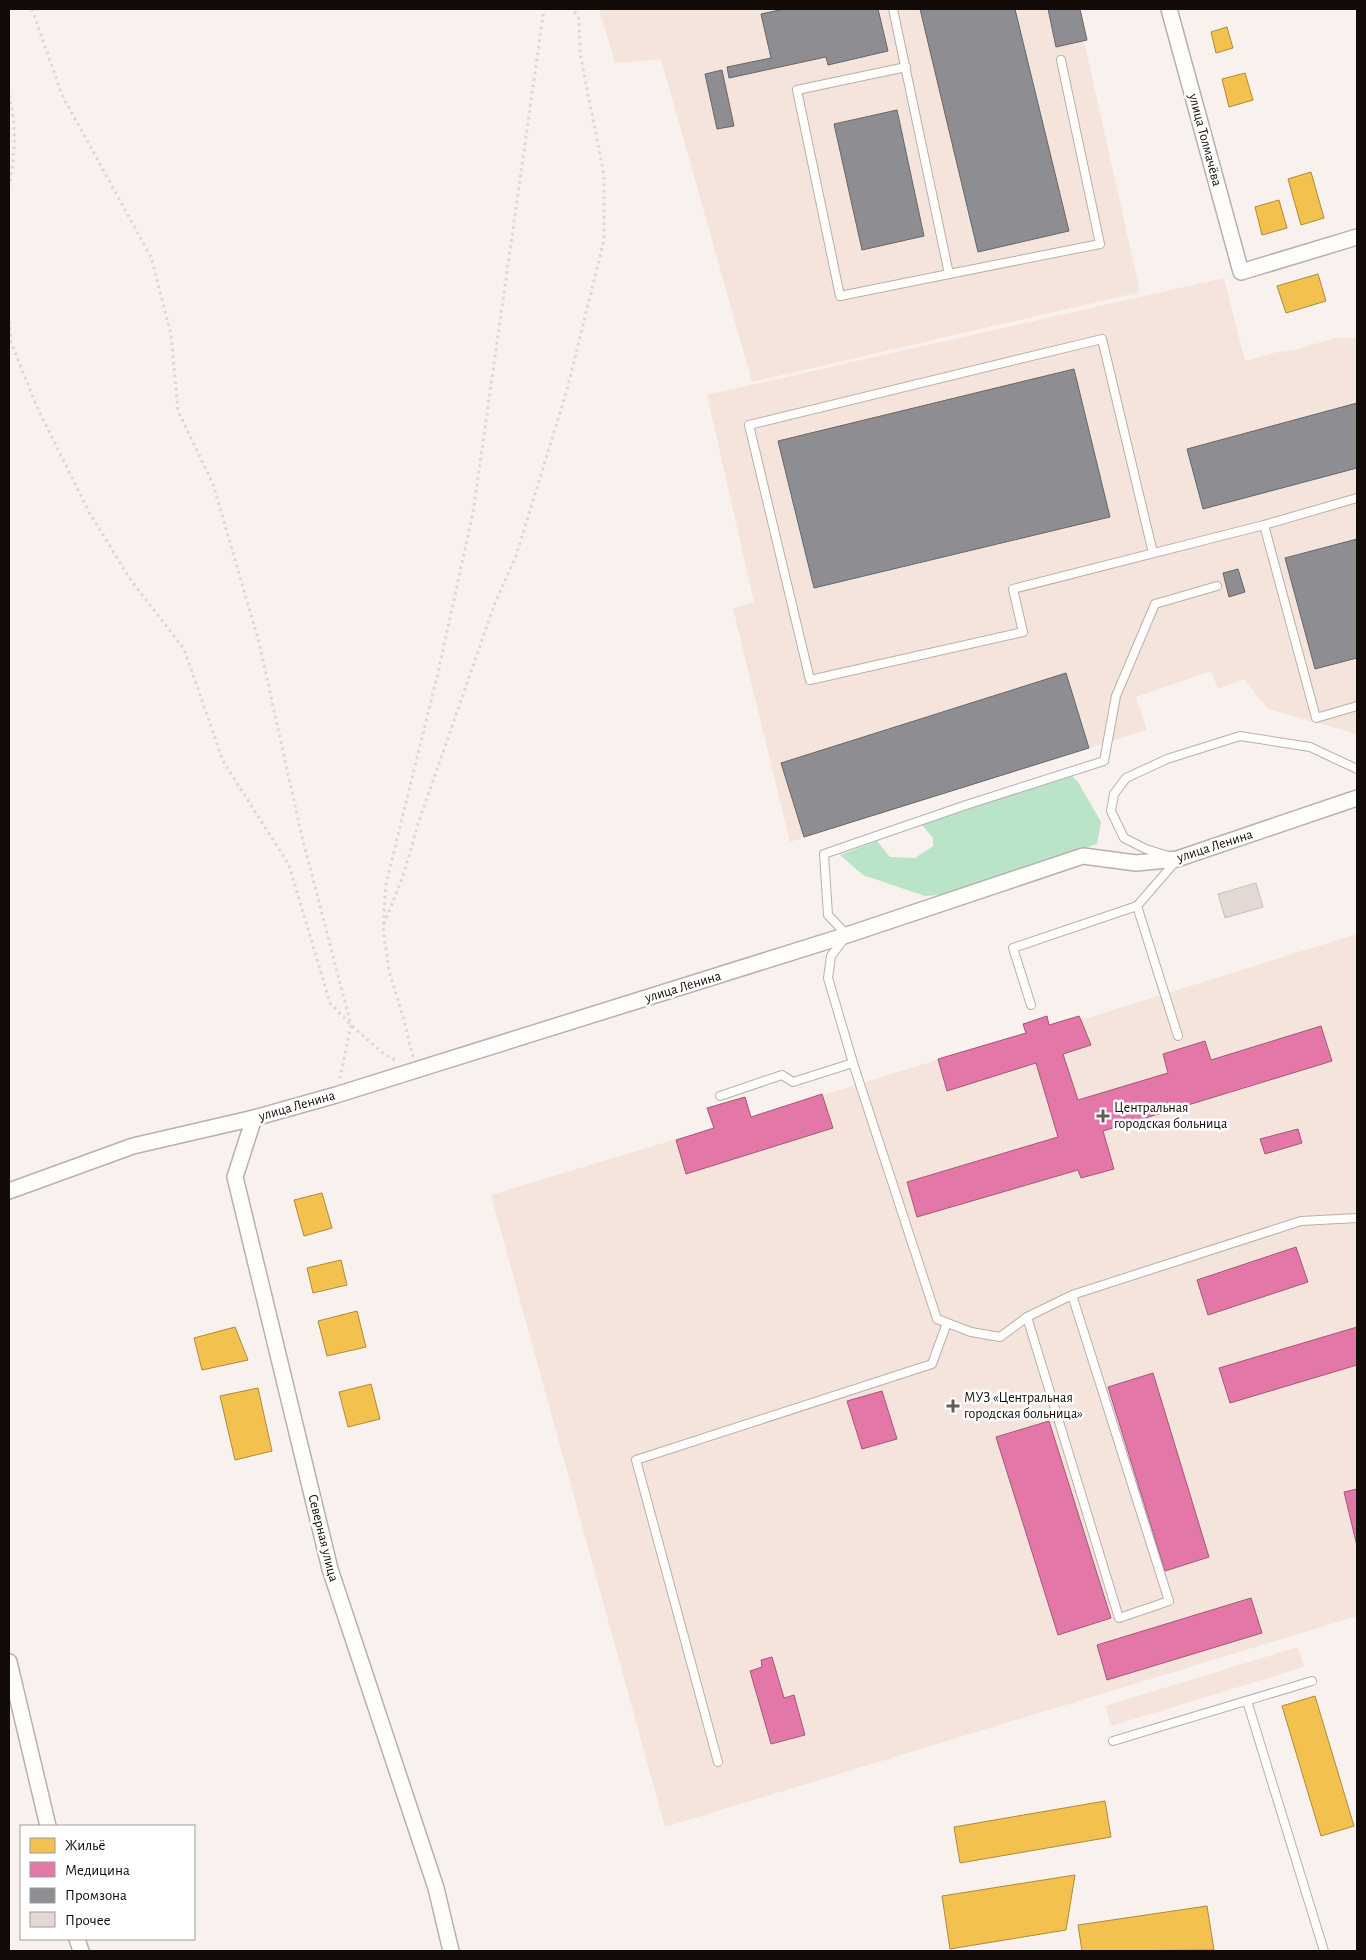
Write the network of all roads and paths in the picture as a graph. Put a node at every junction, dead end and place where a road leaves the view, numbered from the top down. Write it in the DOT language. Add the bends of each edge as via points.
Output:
graph roads {
  1 [pos="32,9"];
  2 [pos="544,9"];
  3 [pos="573,9"];
  4 [pos="893,9"];
  5 [pos="1169,9"];
  6 [pos="1061,60"];
  7 [pos="906,67"];
  8 [pos="9,96"];
  9 [pos="9,187"];
  10 [pos="1357,237"];
  11 [pos="949,274"];
  12 [pos="9,321"];
  13 [pos="1357,498"];
  14 [pos="1264,525"];
  15 [pos="1153,553"];
  16 [pos="1217,586"];
  17 [pos="1357,706"];
  18 [pos="1357,769"];
  19 [pos="1357,798"];
  20 [pos="1177,859"];
  21 [pos="1137,906"];
  22 [pos="383,928"];
  23 [pos="847,935"];
  24 [pos="1031,1005"];
  25 [pos="351,1026"];
  26 [pos="1178,1036"];
  27 [pos="853,1063"];
  28 [pos="413,1072"];
  29 [pos="336,1095"];
  30 [pos="720,1096"];
  31 [pos="254,1118"];
  32 [pos="9,1190"];
  33 [pos="1357,1218"];
  34 [pos="1072,1295"];
  35 [pos="1028,1317"];
  36 [pos="947,1323"];
  37 [pos="9,1662"];
  38 [pos="1312,1681"];
  39 [pos="1247,1702"];
  40 [pos="1113,1741"];
  41 [pos="718,1762"];
  42 [pos="48,1825"];
  43 [pos="451,1951"];
  44 [pos="1324,1951"];
  1 -- 25 [label="path" via="62,95 151,257 171,334 178,411 213,484 256,633 301,833"];
  2 -- 22 [label="path" via="473,513 438,677 386,884"];
  3 -- 22 [label="path" via="578,19 580,53 604,174 604,240 567,390 516,556 495,603"];
  4 -- 7 [label="lane"];
  5 -- 10 [label="street, улица Толмачёва" via="1241,272"];
  6 -- 11 [label="lane" via="1100,244"];
  7 -- 11 [label="lane"];
  7 -- 11 [label="lane" via="797,90 840,296"];
  8 -- 9 [label="path" via="14,118 14,161"];
  12 -- 25 [label="path" via="12,342 37,407 89,512 130,579 184,649 223,761 289,866 330,1003"];
  13 -- 14 [label="lane"];
  14 -- 15 [label="lane"];
  14 -- 17 [label="lane" via="1316,718"];
  15 -- 15 [label="lane" via="1013,589 1023,632 810,680 749,425 1102,339"];
  16 -- 23 [label="lane" via="1154,604 1116,696 1104,761 824,854 828,915"];
  18 -- 20 [label="lane" via="1310,747 1240,736 1167,759 1126,778 1114,794 1111,811 1124,838"];
  19 -- 20 [label="street, улица Ленина"];
  20 -- 21 [label="lane"];
  20 -- 23 [label="street, улица Ленина" via="1136,863 1083,856"];
  21 -- 24 [label="lane" via="1013,948"];
  21 -- 26 [label="lane"];
  22 -- 28 [label="path" via="389,971 404,1020"];
  23 -- 27 [label="lane" via="831,956 828,978"];
  23 -- 28 [label="street, улица Ленина"];
  25 -- 28 [label="path" via="384,1054"];
  25 -- 29 [label="path"];
  27 -- 30 [label="lane" via="793,1082 782,1075"];
  27 -- 36 [label="lane" via="937,1319"];
  28 -- 29 [label="street, улица Ленина"];
  29 -- 31 [label="street, улица Ленина"];
  31 -- 32 [label="street, улица Ленина" via="133,1146"];
  31 -- 43 [label="street, Северная улица" via="235,1177 330,1569 436,1888"];
  33 -- 34 [label="lane" via="1301,1221"];
  34 -- 35 [label="lane"];
  34 -- 35 [label="lane" via="1169,1601 1119,1618"];
  35 -- 36 [label="lane" via="1000,1337 971,1332"];
  36 -- 41 [label="lane" via="932,1364 636,1460"];
  37 -- 42 [label="street"];
  38 -- 39 [label="lane"];
  39 -- 40 [label="lane"];
  39 -- 44 [label="lane"];
}
